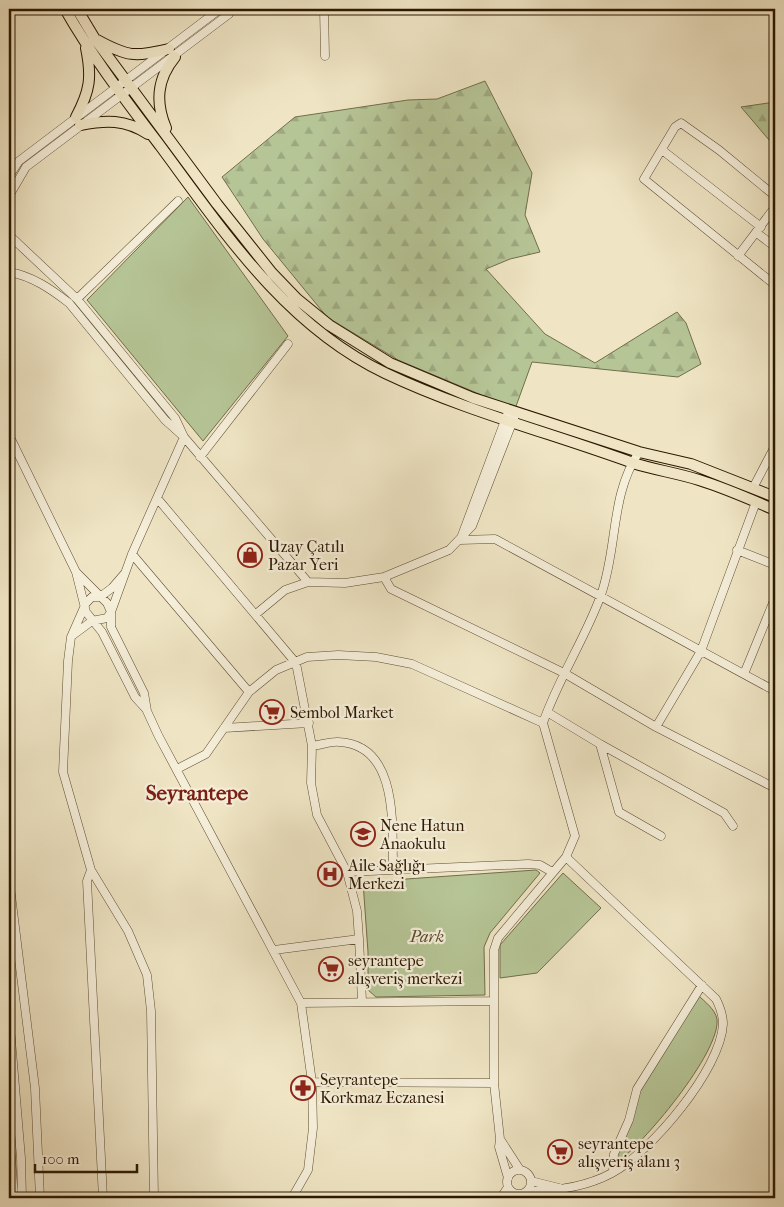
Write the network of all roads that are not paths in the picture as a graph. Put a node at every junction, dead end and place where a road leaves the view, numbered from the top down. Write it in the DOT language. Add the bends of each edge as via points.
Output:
graph roads {
  1 [pos="65,9"];
  2 [pos="77,9"];
  3 [pos="220,9"];
  4 [pos="231,9"];
  5 [pos="324,9"];
  6 [pos="90,42"];
  7 [pos="172,53"];
  8 [pos="325,56"];
  9 [pos="128,83"];
  10 [pos="119,90"];
  11 [pos="78,121"];
  12 [pos="154,138"];
  13 [pos="172,143"];
  14 [pos="662,150"];
  15 [pos="9,176"];
  16 [pos="9,196"];
  17 [pos="775,196"];
  18 [pos="178,201"];
  19 [pos="775,207"];
  20 [pos="759,230"];
  21 [pos="10,237"];
  22 [pos="775,247"];
  23 [pos="738,256"];
  24 [pos="9,272"];
  25 [pos="775,285"];
  26 [pos="77,299"];
  27 [pos="288,344"];
  28 [pos="511,416"];
  29 [pos="9,435"];
  30 [pos="184,437"];
  31 [pos="775,446"];
  32 [pos="13,452"];
  33 [pos="639,452"];
  34 [pos="200,457"];
  35 [pos="632,462"];
  36 [pos="753,488"];
  37 [pos="157,498"];
  38 [pos="775,498"];
  39 [pos="756,502"];
  40 [pos="775,510"];
  41 [pos="460,540"];
  42 [pos="737,550"];
  43 [pos="132,554"];
  44 [pos="775,565"];
  45 [pos="76,572"];
  46 [pos="125,573"];
  47 [pos="384,577"];
  48 [pos="308,582"];
  49 [pos="100,596"];
  50 [pos="600,596"];
  51 [pos="775,598"];
  52 [pos="86,603"];
  53 [pos="111,612"];
  54 [pos="256,614"];
  55 [pos="92,621"];
  56 [pos="71,637"];
  57 [pos="701,651"];
  58 [pos="296,662"];
  59 [pos="564,673"];
  60 [pos="744,674"];
  61 [pos="775,691"];
  62 [pos="249,692"];
  63 [pos="148,711"];
  64 [pos="547,712"];
  65 [pos="309,723"];
  66 [pos="543,723"];
  67 [pos="656,727"];
  68 [pos="224,728"];
  69 [pos="600,744"];
  70 [pos="312,746"];
  71 [pos="177,769"];
  72 [pos="775,788"];
  73 [pos="733,826"];
  74 [pos="661,836"];
  75 [pos="566,857"];
  76 [pos="393,869"];
  77 [pos="91,870"];
  78 [pos="347,872"];
  79 [pos="552,872"];
  80 [pos="9,879"];
  81 [pos="359,940"];
  82 [pos="274,950"];
  83 [pos="702,985"];
  84 [pos="362,1001"];
  85 [pos="494,1001"];
  86 [pos="301,1003"];
  87 [pos="9,1016"];
  88 [pos="312,1082"];
  89 [pos="494,1083"];
  90 [pos="9,1130"];
  91 [pos="500,1139"];
  92 [pos="520,1170"];
  93 [pos="614,1172"];
  94 [pos="508,1178"];
  95 [pos="531,1181"];
  96 [pos="508,1187"];
  97 [pos="559,1188"];
  98 [pos="521,1194"];
  99 [pos="14,1198"];
  100 [pos="22,1198"];
  101 [pos="40,1198"];
  102 [pos="103,1198"];
  103 [pos="154,1198"];
  104 [pos="292,1198"];
  105 [pos="501,1198"];
  1 -- 6 [label="main road"];
  2 -- 6 [label="main road"];
  3 -- 7 [label="street"];
  4 -- 7 [label="street" via="229,14"];
  5 -- 8 [label="street"];
  6 -- 7 [label="main road" via="126,54"];
  6 -- 9 [label="main road"];
  6 -- 10 [label="main road"];
  6 -- 11 [label="main road" via="88,88"];
  7 -- 9 [label="street"];
  7 -- 13 [label="main road" via="159,92 160,113"];
  9 -- 10 [label="street"];
  9 -- 13 [label="main road"];
  10 -- 11 [label="street"];
  10 -- 12 [label="main road"];
  11 -- 12 [label="main road" via="119,121 136,126"];
  11 -- 15 [label="street" via="19,161"];
  11 -- 16 [label="street" via="26,167"];
  12 -- 28 [label="main road" via="264,280 322,334 385,373 470,408"];
  13 -- 28 [label="main road" via="272,273 328,326 390,363"];
  14 -- 17 [label="street" via="675,127 681,123 720,150"];
  14 -- 20 [label="street"];
  14 -- 23 [label="street" via="644,179"];
  18 -- 26 [label="street"];
  19 -- 20 [label="street"];
  20 -- 22 [label="street"];
  20 -- 23 [label="street"];
  21 -- 26 [label="street"];
  23 -- 25 [label="street"];
  24 -- 30 [label="street" via="50,288 69,304 165,420"];
  26 -- 30 [label="street" via="175,418"];
  27 -- 34 [label="street"];
  28 -- 33 [label="main road"];
  28 -- 35 [label="main road"];
  28 -- 41 [label="street"];
  29 -- 32 [label="street"];
  30 -- 34 [label="street"];
  30 -- 37 [label="street"];
  31 -- 36 [label="street"];
  32 -- 45 [label="street"];
  33 -- 35 [label="street"];
  33 -- 36 [label="main road" via="691,464"];
  34 -- 48 [label="street"];
  35 -- 39 [label="main road" via="699,480"];
  35 -- 50 [label="street" via="620,492 607,573"];
  36 -- 38 [label="main road"];
  37 -- 43 [label="street"];
  37 -- 54 [label="street"];
  39 -- 40 [label="main road"];
  39 -- 42 [label="street"];
  41 -- 47 [label="street" via="449,550"];
  41 -- 50 [label="street" via="495,539"];
  42 -- 44 [label="street"];
  42 -- 57 [label="street"];
  43 -- 46 [label="street"];
  43 -- 62 [label="street"];
  45 -- 49 [label="street"];
  45 -- 52 [label="street"];
  46 -- 49 [label="street"];
  46 -- 53 [label="street"];
  47 -- 48 [label="street" via="345,583"];
  47 -- 59 [label="street" via="391,589"];
  48 -- 54 [label="street" via="285,590"];
  49 -- 52 [label="street"];
  49 -- 53 [label="street" via="108,603"];
  50 -- 57 [label="street"];
  50 -- 59 [label="street"];
  51 -- 60 [label="street"];
  52 -- 55 [label="street" via="86,612"];
  52 -- 56 [label="street"];
  53 -- 55 [label="street" via="107,618"];
  53 -- 63 [label="street" via="112,628 144,693"];
  54 -- 58 [label="street"];
  55 -- 56 [label="street"];
  55 -- 63 [label="street" via="102,632 136,697"];
  56 -- 77 [label="street" via="63,772"];
  57 -- 60 [label="street"];
  57 -- 67 [label="street"];
  58 -- 62 [label="street" via="276,670"];
  58 -- 65 [label="street"];
  58 -- 66 [label="street" via="307,657 338,655 376,657 412,664"];
  59 -- 64 [label="street"];
  59 -- 67 [label="street"];
  60 -- 61 [label="street"];
  62 -- 68 [label="street"];
  63 -- 71 [label="street"];
  64 -- 66 [label="street"];
  64 -- 69 [label="street"];
  65 -- 68 [label="street"];
  65 -- 70 [label="street"];
  66 -- 75 [label="street" via="575,836"];
  67 -- 72 [label="street"];
  68 -- 71 [label="street" via="206,754"];
  69 -- 73 [label="street" via="724,813"];
  69 -- 74 [label="street" via="620,812"];
  70 -- 76 [label="street" via="338,741 353,744 376,760 390,797"];
  70 -- 78 [label="street" via="311,783 317,815"];
  71 -- 82 [label="street"];
  75 -- 79 [label="street"];
  75 -- 83 [label="street"];
  76 -- 78 [label="street"];
  76 -- 79 [label="street" via="540,864"];
  77 -- 102 [label="street" via="87,881"];
  77 -- 103 [label="street" via="128,931 147,975 151,1011"];
  78 -- 81 [label="street" via="358,911"];
  79 -- 85 [label="street" via="498,938 494,950"];
  80 -- 101 [label="street" via="35,1088"];
  81 -- 82 [label="street"];
  81 -- 84 [label="street"];
  82 -- 86 [label="street"];
  83 -- 93 [label="street" via="637,1089 629,1120 614,1154"];
  83 -- 93 [label="street" via="716,999 723,1017 721,1035 712,1059 697,1085 656,1138"];
  84 -- 85 [label="street"];
  84 -- 86 [label="street"];
  85 -- 89 [label="street"];
  86 -- 88 [label="street"];
  87 -- 100 [label="street"];
  88 -- 89 [label="street"];
  88 -- 104 [label="street" via="313,1128 308,1170"];
  89 -- 91 [label="street"];
  90 -- 99 [label="street"];
  91 -- 92 [label="street"];
  91 -- 94 [label="street" via="498,1146"];
  92 -- 94 [label="street" via="512,1172"];
  92 -- 95 [label="street"];
  93 -- 97 [label="street" via="590,1182"];
  94 -- 96 [label="street"];
  95 -- 97 [label="street"];
  95 -- 98 [label="street"];
  96 -- 98 [label="street" via="513,1193"];
  96 -- 105 [label="street"];
  97 -- 98 [label="street"];
}
